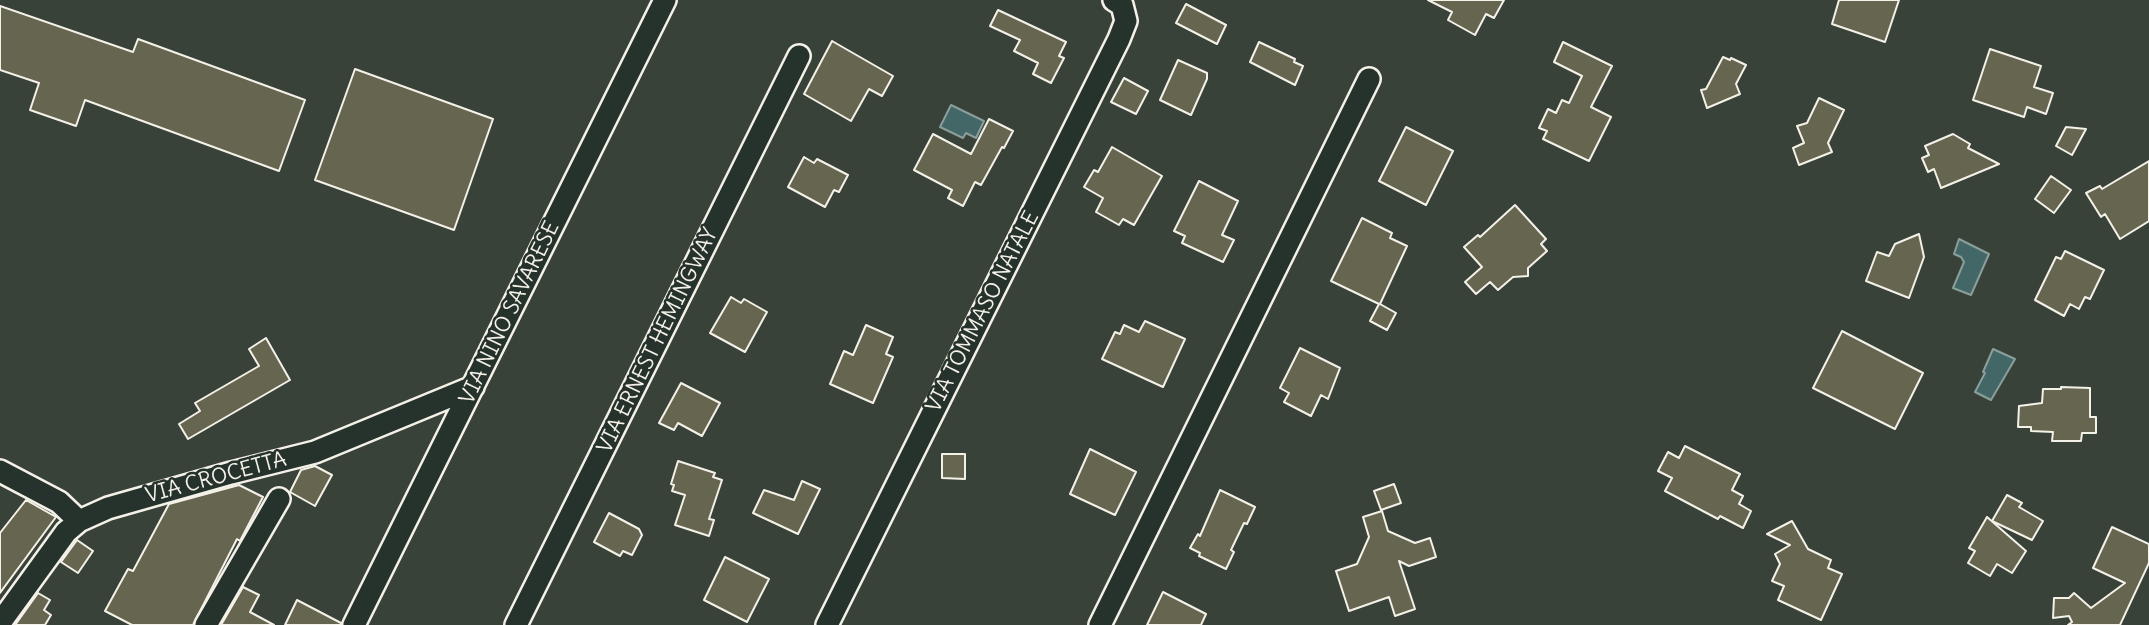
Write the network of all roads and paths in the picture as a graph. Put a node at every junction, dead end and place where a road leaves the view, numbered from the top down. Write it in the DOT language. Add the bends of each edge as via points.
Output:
graph roads {
  1 [pos="665,0"];
  2 [pos="1114,0"];
  3 [pos="799,56"];
  4 [pos="1369,79"];
  5 [pos="473,387"];
  6 [pos="0,471"];
  7 [pos="279,499"];
  8 [pos="79,521"];
  9 [pos="0,623"];
  10 [pos="206,625"];
  11 [pos="354,625"];
  12 [pos="516,625"];
  13 [pos="827,625"];
  14 [pos="1101,625"];
  1 -- 5 [label="street, VIA NINO SAVARESE"];
  2 -- 13 [label="street, VIA TOMMASO NATALE" via="1122,5 1126,21 1119,39"];
  3 -- 12 [label="street, VIA ERNEST HEMINGWAY"];
  4 -- 14 [label="street"];
  5 -- 8 [label="street, VIA CROCETTA" via="315,452 231,472"];
  5 -- 11 [label="street, VIA NINO SAVARESE"];
  6 -- 8 [label="street" via="59,502"];
  7 -- 10 [label="street, VIA CROCETTA"];
  8 -- 9 [label="street, VIA CROCETTA" via="66,532"];
}
